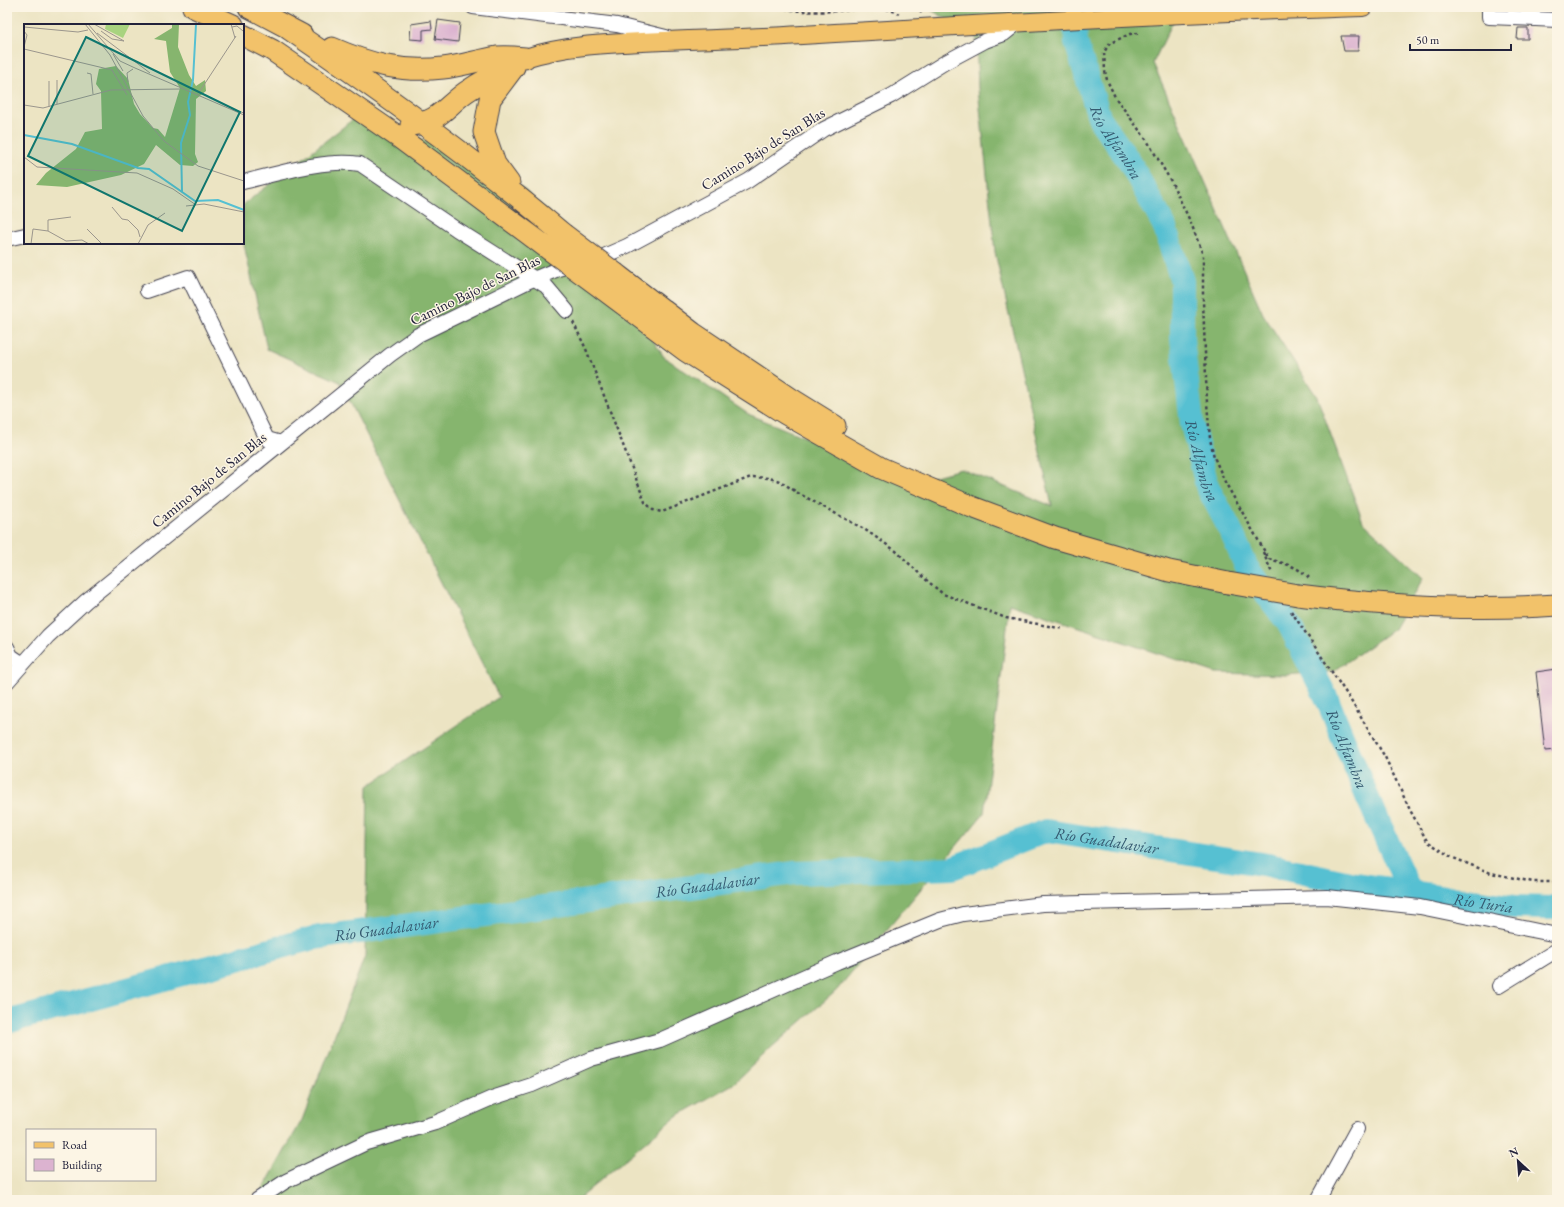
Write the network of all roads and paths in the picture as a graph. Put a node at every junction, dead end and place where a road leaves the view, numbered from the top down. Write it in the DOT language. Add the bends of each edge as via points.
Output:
graph roads {
  1 [pos="189,7"];
  2 [pos="193,7"];
  3 [pos="248,7"];
  4 [pos="473,7"];
  5 [pos="779,7"];
  6 [pos="1363,7"];
  7 [pos="1489,7"];
  8 [pos="1146,11"];
  9 [pos="1557,20"];
  10 [pos="1019,22"];
  11 [pos="222,24"];
  12 [pos="231,24"];
  13 [pos="910,28"];
  14 [pos="289,29"];
  15 [pos="244,30"];
  16 [pos="1142,32"];
  17 [pos="244,36"];
  18 [pos="680,40"];
  19 [pos="519,62"];
  20 [pos="423,124"];
  21 [pos="244,182"];
  22 [pos="520,198"];
  23 [pos="24,235"];
  24 [pos="7,239"];
  25 [pos="536,278"];
  26 [pos="610,282"];
  27 [pos="147,291"];
  28 [pos="567,311"];
  29 [pos="281,443"];
  30 [pos="1261,545"];
  31 [pos="1274,578"];
  32 [pos="1300,600"];
  33 [pos="1557,605"];
  34 [pos="1064,629"];
  35 [pos="7,647"];
  36 [pos="23,664"];
  37 [pos="7,682"];
  38 [pos="1557,882"];
  39 [pos="1557,935"];
  40 [pos="1557,950"];
  41 [pos="1499,986"];
  42 [pos="1357,1128"];
  43 [pos="257,1200"];
  44 [pos="1318,1200"];
  1 -- 11 [label="highway"];
  2 -- 12 [label="highway"];
  3 -- 14 [label="highway"];
  4 -- 18 [label="street" via="617,25"];
  5 -- 13 [label="path" via="806,11 884,8 902,16"];
  6 -- 8 [label="main road"];
  7 -- 9 [label="street" via="1489,17"];
  8 -- 10 [label="main road" via="1110,17"];
  10 -- 13 [label="main road"];
  10 -- 25 [label="street, Camino Bajo de San Blas" via="1004,34 985,41 891,96 824,129 748,181 627,246 597,259 558,269"];
  13 -- 18 [label="main road"];
  14 -- 19 [label="highway" via="349,55 387,67 423,70 460,66 499,57"];
  14 -- 20 [label="highway"];
  15 -- 20 [label="highway" via="284,49 383,117 402,126"];
  16 -- 30 [label="path" via="1130,34 1110,43 1104,52 1105,71 1115,97 1148,142 1172,183 1204,255 1203,302 1210,439 1219,469"];
  17 -- 26 [label="highway, bridge" via="272,50 400,138 550,250"];
  18 -- 19 [label="main road" via="580,46 540,53"];
  19 -- 20 [label="highway" via="464,93 439,116"];
  19 -- 22 [label="highway" via="490,99 484,132 495,164"];
  20 -- 22 [label="highway"];
  21 -- 25 [label="street" via="307,167 346,162 360,164 456,229"];
  22 -- 26 [label="highway, bridge" via="563,234"];
  23 -- 24 [label="street"];
  25 -- 28 [label="street"];
  25 -- 29 [label="street, Camino Bajo de San Blas" via="418,335 390,354"];
  26 -- 32 [label="highway, bridge" via="686,351 786,414 881,468 972,507 1055,538 1169,571"];
  27 -- 29 [label="street" via="188,277 267,439"];
  28 -- 34 [label="path" via="586,349 645,502 653,510 662,512 751,477 780,481 864,529 896,551 943,594 1006,618"];
  29 -- 36 [label="street, Camino Bajo de San Blas" via="86,601 48,636"];
  30 -- 31 [label="path"];
  30 -- 32 [label="path" via="1269,560 1286,564 1308,576 1313,583"];
  32 -- 33 [label="highway" via="1433,607 1520,608"];
  32 -- 38 [label="path" via="1348,696 1386,757 1427,841 1451,857 1492,873 1533,882"];
  35 -- 36 [label="street" via="11,656"];
  36 -- 37 [label="street, Camino Bajo de San Blas"];
  39 -- 43 [label="street" via="1420,907 1327,897 1043,904 963,914 940,920 837,962 660,1040 591,1059 435,1123 366,1143 286,1181"];
  40 -- 41 [label="street"];
  42 -- 44 [label="street"];
}
